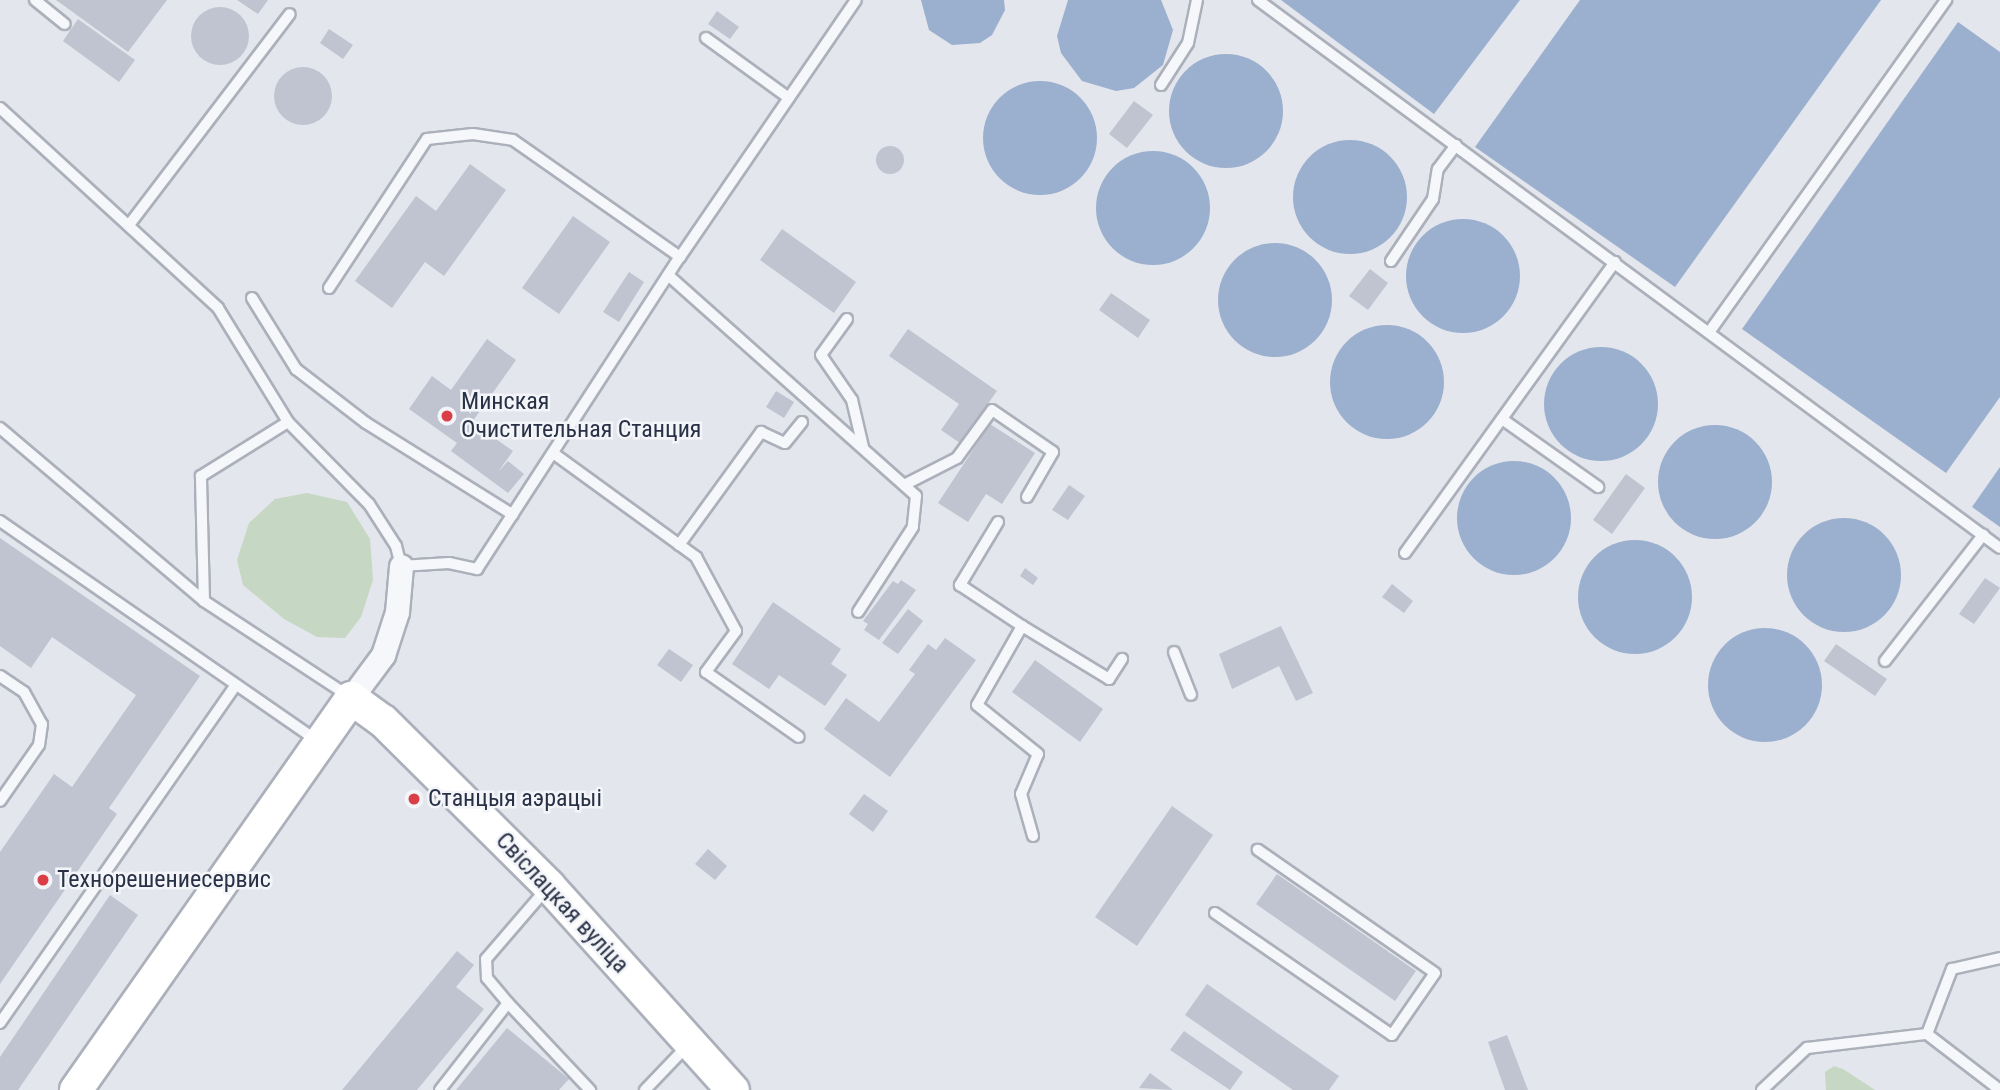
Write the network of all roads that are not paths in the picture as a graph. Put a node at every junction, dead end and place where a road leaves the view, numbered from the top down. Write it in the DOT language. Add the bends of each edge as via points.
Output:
graph roads {
  1 [pos="35,0"];
  2 [pos="1197,0"];
  3 [pos="1258,0"];
  4 [pos="1946,0"];
  5 [pos="851,2"];
  6 [pos="290,14"];
  7 [pos="65,24"];
  8 [pos="706,38"];
  9 [pos="1161,85"];
  10 [pos="789,98"];
  11 [pos="0,108"];
  12 [pos="1456,145"];
  13 [pos="129,225"];
  14 [pos="680,257"];
  15 [pos="1391,261"];
  16 [pos="1615,262"];
  17 [pos="668,275"];
  18 [pos="328,288"];
  19 [pos="252,299"];
  20 [pos="847,319"];
  21 [pos="1710,331"];
  22 [pos="1502,419"];
  23 [pos="288,422"];
  24 [pos="802,422"];
  25 [pos="0,429"];
  26 [pos="863,447"];
  27 [pos="553,453"];
  28 [pos="906,484"];
  29 [pos="1598,487"];
  30 [pos="1027,497"];
  31 [pos="513,515"];
  32 [pos="0,522"];
  33 [pos="998,522"];
  34 [pos="1983,535"];
  35 [pos="679,545"];
  36 [pos="2000,548"];
  37 [pos="1405,553"];
  38 [pos="401,566"];
  39 [pos="204,601"];
  40 [pos="858,612"];
  41 [pos="1022,626"];
  42 [pos="1174,652"];
  43 [pos="1122,659"];
  44 [pos="1885,661"];
  45 [pos="0,676"];
  46 [pos="236,685"];
  47 [pos="1191,695"];
  48 [pos="351,698"];
  49 [pos="799,737"];
  50 [pos="318,741"];
  51 [pos="0,801"];
  52 [pos="1033,836"];
  53 [pos="1258,850"];
  54 [pos="549,886"];
  55 [pos="1216,913"];
  56 [pos="2000,958"];
  57 [pos="509,1003"];
  58 [pos="0,1023"];
  59 [pos="1927,1034"];
  60 [pos="691,1042"];
  61 [pos="76,1090"];
  62 [pos="440,1090"];
  63 [pos="590,1090"];
  64 [pos="645,1090"];
  65 [pos="733,1090"];
  66 [pos="1762,1090"];
  67 [pos="2000,1090"];
  1 -- 7 [label="lane"];
  2 -- 9 [label="lane" via="1188,43"];
  3 -- 12 [label="lane"];
  4 -- 21 [label="lane"];
  5 -- 10 [label="lane"];
  6 -- 13 [label="lane"];
  8 -- 10 [label="lane"];
  10 -- 14 [label="lane"];
  11 -- 13 [label="lane"];
  12 -- 15 [label="lane" via="1438,169 1433,199"];
  12 -- 16 [label="lane"];
  13 -- 23 [label="lane" via="218,308"];
  14 -- 17 [label="lane"];
  14 -- 18 [label="lane" via="513,140 473,134 427,139"];
  16 -- 21 [label="lane"];
  16 -- 22 [label="lane"];
  17 -- 26 [label="lane"];
  17 -- 27 [label="lane"];
  19 -- 31 [label="lane" via="296,369 366,423"];
  20 -- 26 [label="lane" via="821,355 852,400"];
  21 -- 34 [label="lane"];
  22 -- 29 [label="lane"];
  22 -- 37 [label="lane"];
  23 -- 38 [label="lane" via="369,503 396,546"];
  23 -- 39 [label="lane" via="201,476"];
  24 -- 35 [label="lane" via="785,443 761,432"];
  25 -- 39 [label="lane"];
  26 -- 28 [label="lane"];
  27 -- 31 [label="lane"];
  27 -- 35 [label="lane"];
  28 -- 30 [label="lane" via="957,458 992,410 1053,452"];
  28 -- 40 [label="lane" via="918,507 913,527"];
  31 -- 38 [label="lane" via="477,569 449,563"];
  32 -- 46 [label="lane"];
  33 -- 41 [label="lane" via="960,585"];
  34 -- 36 [label="lane"];
  34 -- 44 [label="lane"];
  35 -- 49 [label="lane" via="696,557 736,631 706,672"];
  38 -- 48 [label="street" via="397,612 383,655"];
  39 -- 48 [label="lane"];
  41 -- 43 [label="lane" via="1109,679"];
  41 -- 52 [label="lane" via="976,705 1038,754 1021,794"];
  42 -- 47 [label="lane"];
  45 -- 51 [label="lane" via="24,692 42,724 39,745"];
  46 -- 50 [label="lane"];
  46 -- 58 [label="lane"];
  48 -- 50 [label="street"];
  48 -- 54 [label="street, Свіслацкая вуліца" via="383,721"];
  50 -- 61 [label="street"];
  53 -- 55 [label="lane" via="1435,973 1392,1035"];
  54 -- 57 [label="lane" via="486,959 487,978"];
  54 -- 60 [label="street, Свіслацкая вуліца"];
  56 -- 59 [label="lane" via="1952,969"];
  57 -- 62 [label="lane"];
  57 -- 63 [label="lane"];
  59 -- 66 [label="lane" via="1807,1048"];
  59 -- 67 [label="lane"];
  60 -- 64 [label="lane"];
  60 -- 65 [label="street, Свіслацкая вуліца"];
}
